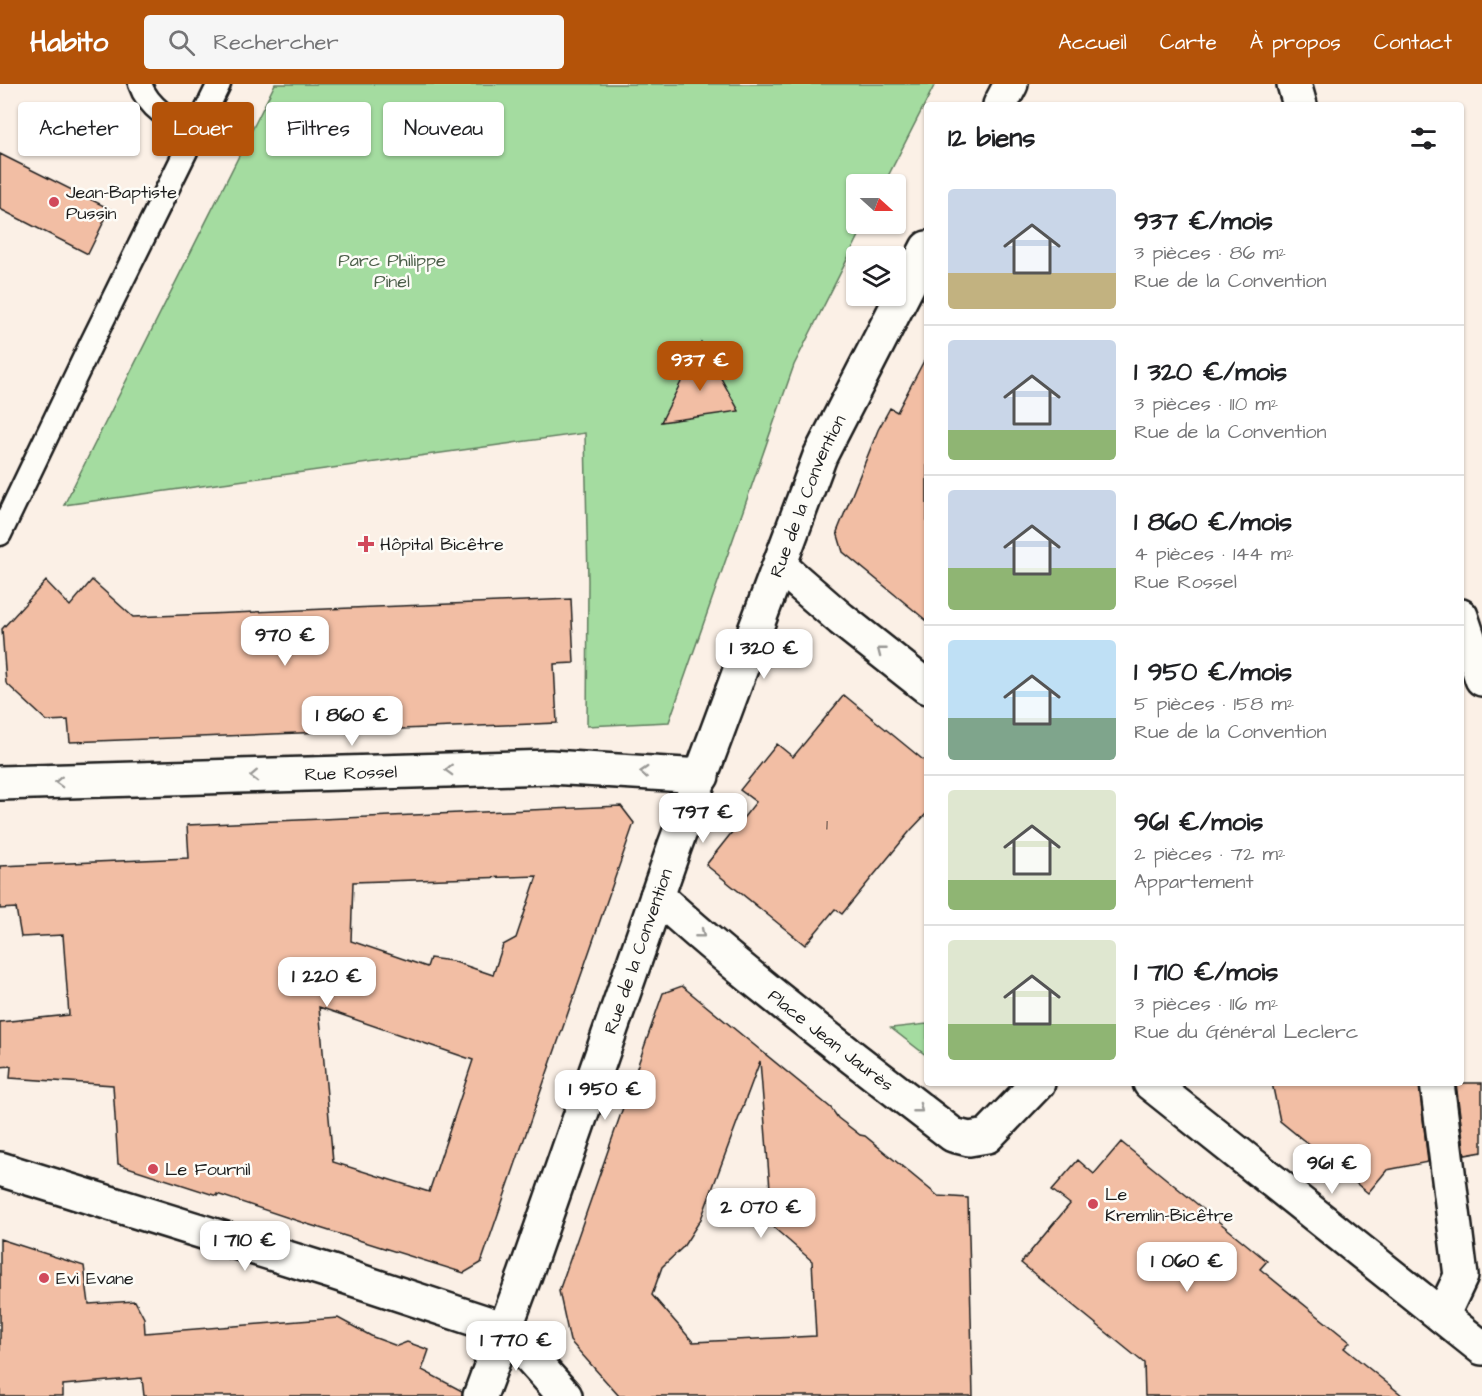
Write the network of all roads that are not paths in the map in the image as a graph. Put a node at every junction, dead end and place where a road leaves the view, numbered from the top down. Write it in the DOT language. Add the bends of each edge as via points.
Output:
graph roads {
  1 [pos="140,84"];
  2 [pos="219,84"];
  3 [pos="1011,84"];
  4 [pos="1294,84"];
  5 [pos="152,102"];
  6 [pos="210,102"];
  7 [pos="1002,102"];
  8 [pos="1299,102"];
  9 [pos="183,156"];
  10 [pos="924,254"];
  11 [pos="0,534"];
  12 [pos="780,567"];
  13 [pos="1464,631"];
  14 [pos="1482,680"];
  15 [pos="924,685"];
  16 [pos="702,776"];
  17 [pos="0,783"];
  18 [pos="657,896"];
  19 [pos="1035,1086"];
  20 [pos="1154,1086"];
  21 [pos="1437,1086"];
  22 [pos="0,1169"];
  23 [pos="1443,1316"];
  24 [pos="505,1329"];
  25 [pos="1482,1348"];
  26 [pos="480,1396"];
  27 [pos="565,1396"];
  1 -- 5 [label="lane"];
  2 -- 6 [label="lane"];
  3 -- 7 [label="street"];
  4 -- 8 [label="street"];
  9 -- 11 [label="lane"];
  10 -- 12 [label="street, Rue de la Convention" via="820,456"];
  15 -- 12 [label="street, one-way"];
  12 -- 16 [label="street, Rue de la Convention"];
  13 -- 14 [label="street"];
  16 -- 17 [label="street, Rue Rossel, one-way" via="550,767"];
  16 -- 18 [label="street, Rue de la Convention"];
  18 -- 19 [label="street, Place Jean Jaurès, one-way" via="819,1031 953,1135 969,1139 987,1136"];
  18 -- 24 [label="street, Rue de la Convention"];
  20 -- 23 [label="street"];
  21 -- 23 [label="street" via="1461,1276"];
  22 -- 24 [label="street"];
  23 -- 25 [label="street"];
  24 -- 26 [label="street, Rue de la Convention"];
  24 -- 27 [label="street"];
}
